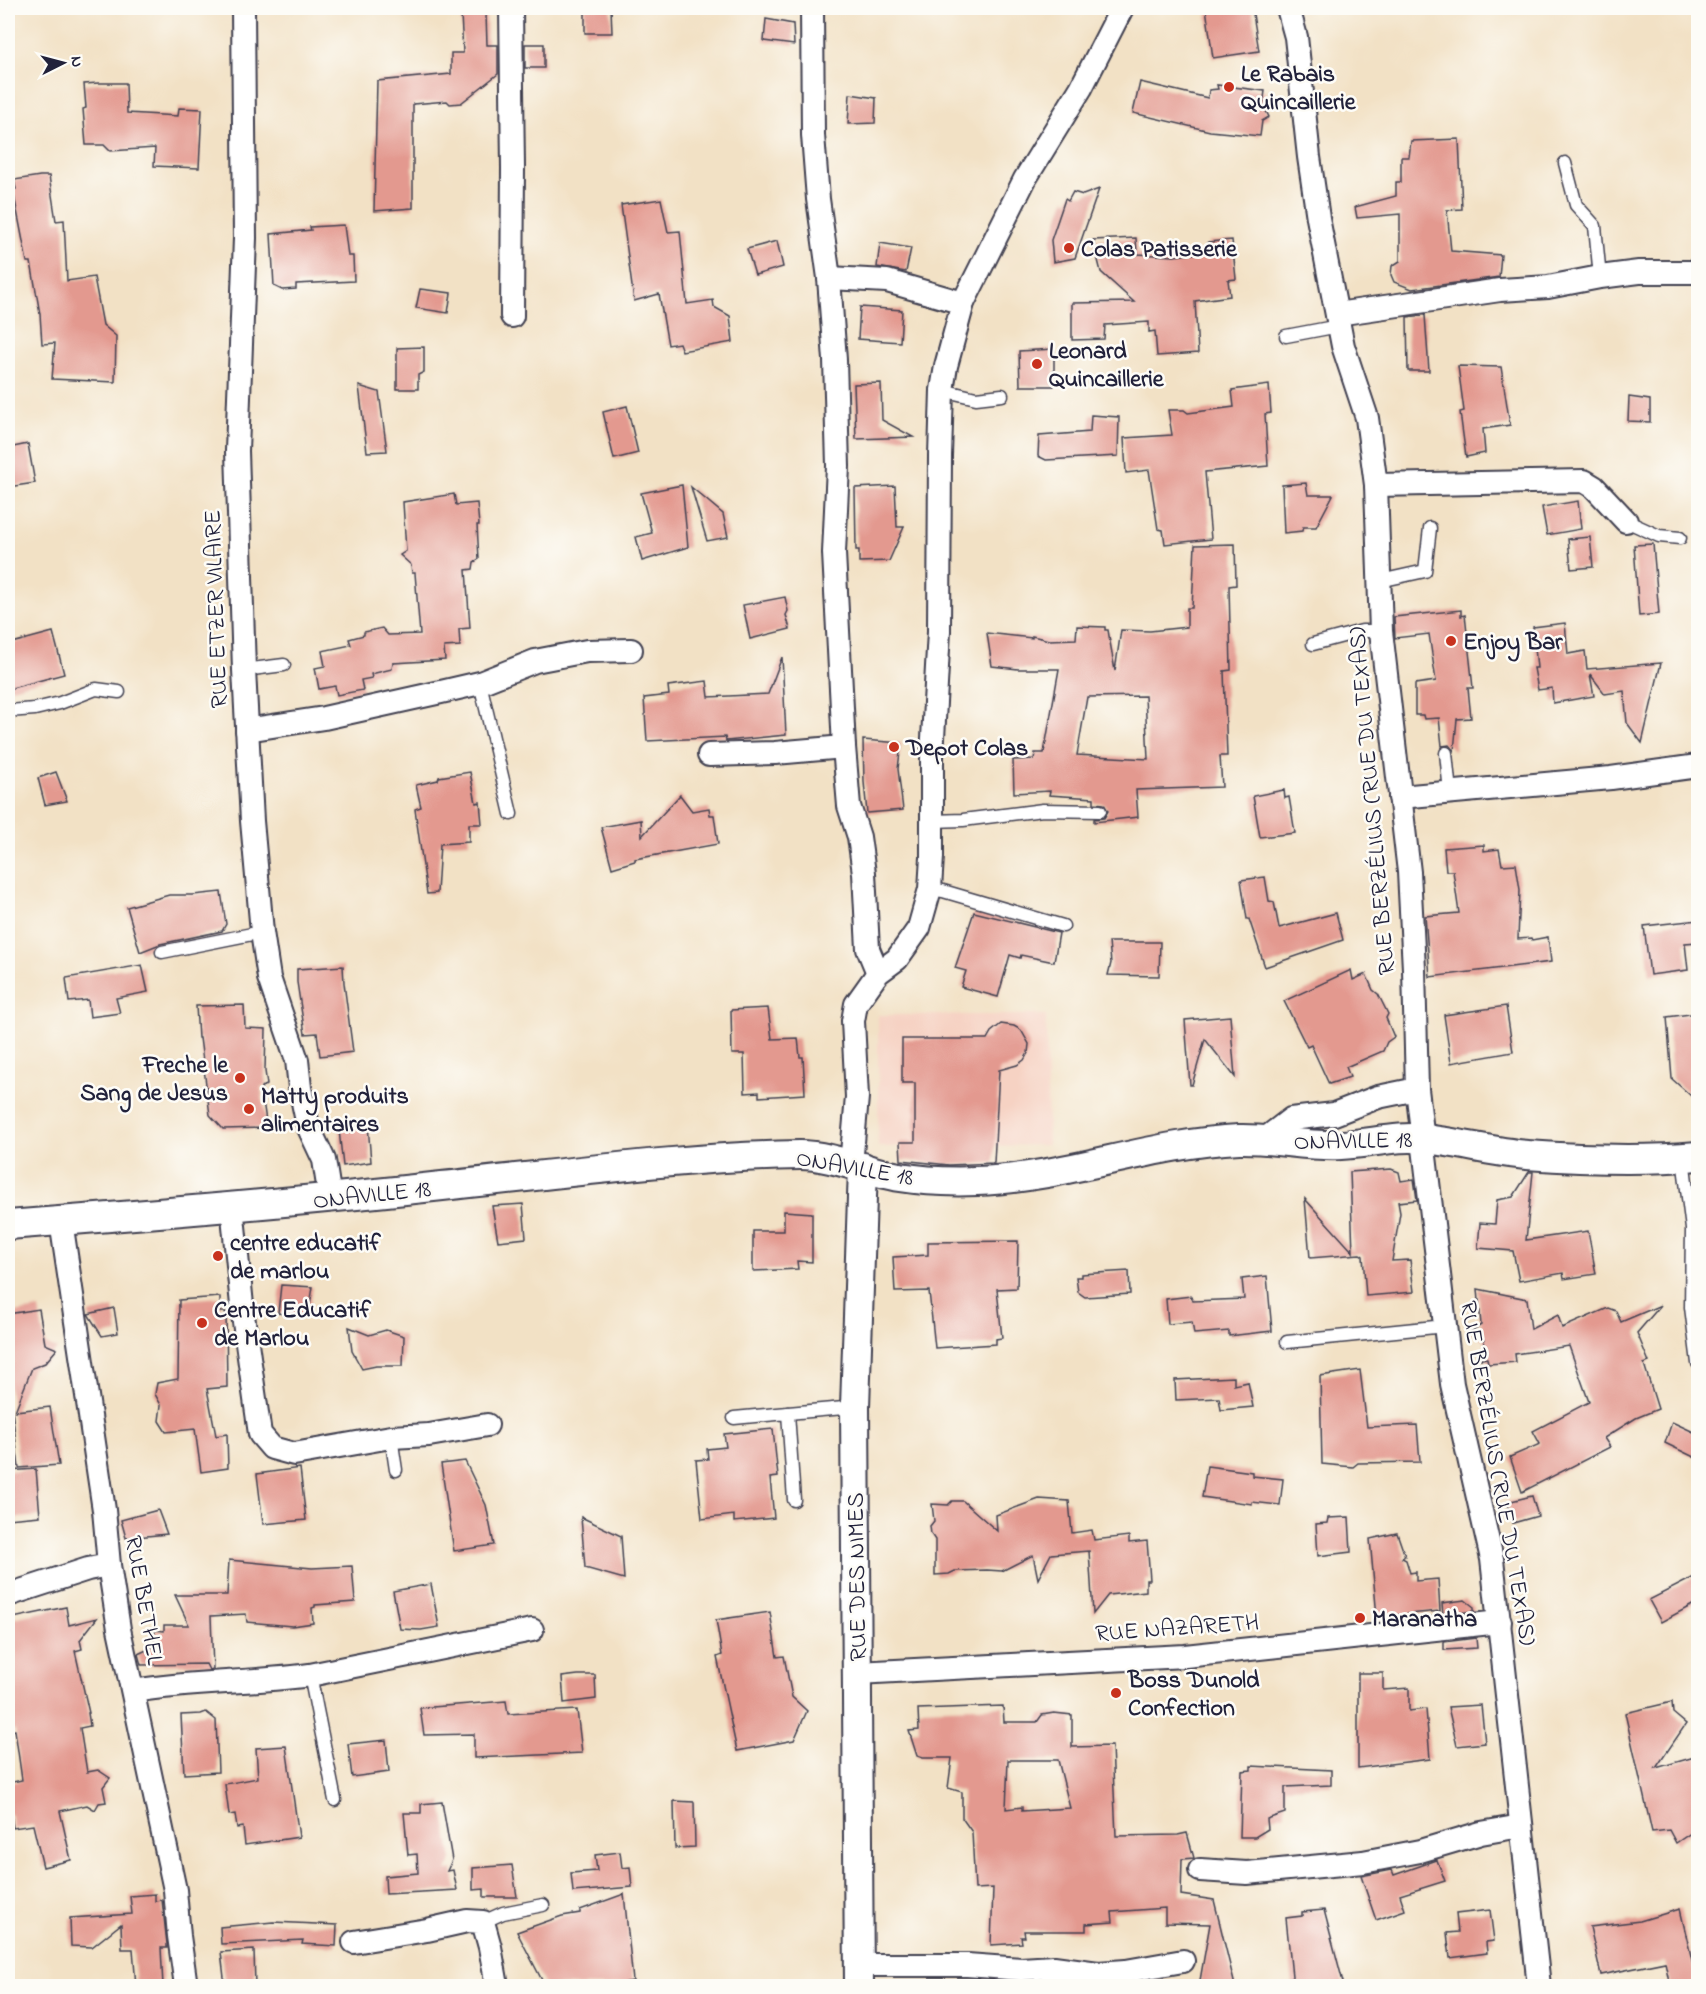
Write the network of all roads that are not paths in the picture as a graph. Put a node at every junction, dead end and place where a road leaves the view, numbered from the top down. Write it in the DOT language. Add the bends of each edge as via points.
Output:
graph roads {
  1 [pos="243,8"];
  2 [pos="511,8"];
  3 [pos="812,8"];
  4 [pos="1122,8"];
  5 [pos="1288,8"];
  6 [pos="1565,163"];
  7 [pos="1698,272"];
  8 [pos="1600,277"];
  9 [pos="829,278"];
  10 [pos="963,303"];
  11 [pos="512,316"];
  12 [pos="1338,320"];
  13 [pos="1286,336"];
  14 [pos="942,390"];
  15 [pos="1002,394"];
  16 [pos="1376,485"];
  17 [pos="1626,521"];
  18 [pos="1430,528"];
  19 [pos="1680,538"];
  20 [pos="1380,581"];
  21 [pos="1381,631"];
  22 [pos="1313,644"];
  23 [pos="631,650"];
  24 [pos="284,665"];
  25 [pos="243,670"];
  26 [pos="480,683"];
  27 [pos="119,692"];
  28 [pos="8,711"];
  29 [pos="247,730"];
  30 [pos="844,747"];
  31 [pos="1446,753"];
  32 [pos="709,755"];
  33 [pos="1698,766"];
  34 [pos="1450,792"];
  35 [pos="1400,797"];
  36 [pos="1100,811"];
  37 [pos="511,814"];
  38 [pos="933,821"];
  39 [pos="930,889"];
  40 [pos="1063,926"];
  41 [pos="262,932"];
  42 [pos="162,952"];
  43 [pos="878,974"];
  44 [pos="1417,1089"];
  45 [pos="1423,1138"];
  46 [pos="1265,1139"];
  47 [pos="1691,1157"];
  48 [pos="857,1166"];
  49 [pos="330,1198"];
  50 [pos="232,1206"];
  51 [pos="61,1221"];
  52 [pos="8,1225"];
  53 [pos="1445,1326"];
  54 [pos="1287,1342"];
  55 [pos="1698,1363"];
  56 [pos="855,1407"];
  57 [pos="788,1413"];
  58 [pos="734,1418"];
  59 [pos="487,1425"];
  60 [pos="391,1437"];
  61 [pos="396,1470"];
  62 [pos="794,1500"];
  63 [pos="109,1565"];
  64 [pos="8,1595"];
  65 [pos="1500,1622"];
  66 [pos="532,1630"];
  67 [pos="857,1673"];
  68 [pos="310,1675"];
  69 [pos="134,1690"];
  70 [pos="335,1800"];
  71 [pos="1521,1826"];
  72 [pos="1200,1870"];
  73 [pos="543,1905"];
  74 [pos="483,1922"];
  75 [pos="354,1942"];
  76 [pos="1183,1961"];
  77 [pos="859,1976"];
  78 [pos="186,1986"];
  79 [pos="497,1986"];
  80 [pos="1539,1986"];
  1 -- 25 [label="street, RUE ETZER VILAIRE" via="245,238 237,450"];
  2 -- 11 [label="street"];
  3 -- 9 [label="street" via="813,135"];
  4 -- 10 [label="street" via="1081,88 1025,179"];
  5 -- 12 [label="street, RUE BERZÉLIUS (RUE DU TEXAS)" via="1296,37 1317,208"];
  6 -- 8 [label="lane" via="1576,205 1595,226"];
  7 -- 8 [label="street" via="1639,272"];
  8 -- 12 [label="street" via="1548,287 1500,290"];
  9 -- 10 [label="street" via="887,281"];
  9 -- 30 [label="street" via="838,466 834,554"];
  10 -- 14 [label="street"];
  12 -- 13 [label="lane"];
  12 -- 16 [label="street, RUE BERZÉLIUS (RUE DU TEXAS)" via="1368,418"];
  14 -- 15 [label="lane" via="976,398"];
  14 -- 38 [label="street"];
  16 -- 17 [label="street" via="1584,481"];
  16 -- 20 [label="street, RUE BERZÉLIUS (RUE DU TEXAS)"];
  17 -- 19 [label="lane" via="1659,536"];
  18 -- 20 [label="lane" via="1425,571"];
  20 -- 21 [label="street, RUE BERZÉLIUS (RUE DU TEXAS)"];
  21 -- 22 [label="lane" via="1362,631"];
  21 -- 35 [label="street, RUE BERZÉLIUS (RUE DU TEXAS)"];
  23 -- 26 [label="street" via="587,651 535,661"];
  24 -- 25 [label="lane"];
  25 -- 29 [label="street, RUE ETZER VILAIRE"];
  26 -- 29 [label="street" via="324,718"];
  26 -- 37 [label="lane"];
  27 -- 28 [label="lane" via="96,689 60,704"];
  29 -- 41 [label="street, RUE ETZER VILAIRE"];
  30 -- 32 [label="street"];
  30 -- 43 [label="street" via="849,806 864,873 868,949"];
  31 -- 34 [label="lane"];
  33 -- 34 [label="street"];
  34 -- 35 [label="street"];
  35 -- 44 [label="street, RUE BERZÉLIUS (RUE DU TEXAS)" via="1409,872"];
  36 -- 38 [label="lane" via="1043,810"];
  38 -- 39 [label="street"];
  39 -- 40 [label="lane"];
  39 -- 43 [label="street" via="919,928 897,958"];
  41 -- 42 [label="lane"];
  41 -- 49 [label="street, RUE ETZER VILAIRE" via="269,978 297,1060 308,1126 324,1160"];
  43 -- 48 [label="street" via="856,1004 853,1021"];
  44 -- 45 [label="street, RUE BERZÉLIUS (RUE DU TEXAS)"];
  44 -- 46 [label="street" via="1378,1097 1334,1114 1291,1119"];
  45 -- 46 [label="street, ONAVILLE 18" via="1389,1138 1345,1145 1303,1145"];
  45 -- 47 [label="street, ONAVILLE 18" via="1527,1155"];
  45 -- 53 [label="street, RUE BERZÉLIUS (RUE DU TEXAS)"];
  46 -- 48 [label="street, ONAVILLE 18" via="1198,1144 1118,1157 1050,1174 980,1181 899,1177"];
  47 -- 55 [label="lane" via="1691,1307"];
  48 -- 49 [label="street, ONAVILLE 18" via="808,1155 756,1157"];
  48 -- 56 [label="street, RUE DES NIMES"];
  49 -- 50 [label="street, ONAVILLE 18"];
  50 -- 51 [label="street, ONAVILLE 18"];
  50 -- 60 [label="street" via="260,1434 273,1448 294,1454"];
  51 -- 52 [label="street, ONAVILLE 18"];
  51 -- 63 [label="street, RUE BETHEL"];
  53 -- 54 [label="lane"];
  53 -- 65 [label="street, RUE BERZÉLIUS (RUE DU TEXAS)" via="1452,1384 1492,1559"];
  56 -- 57 [label="lane"];
  56 -- 67 [label="street, RUE DES NIMES"];
  57 -- 58 [label="lane"];
  57 -- 62 [label="lane"];
  59 -- 60 [label="street"];
  60 -- 61 [label="lane"];
  63 -- 64 [label="street"];
  63 -- 69 [label="street, RUE BETHEL"];
  65 -- 67 [label="street, RUE NAZARETH" via="1185,1656"];
  65 -- 71 [label="street, RUE BERZÉLIUS (RUE DU TEXAS)"];
  66 -- 68 [label="street"];
  67 -- 77 [label="street, RUE DES NIMES"];
  68 -- 69 [label="street"];
  68 -- 70 [label="lane"];
  69 -- 78 [label="street, RUE BETHEL" via="175,1890"];
  71 -- 72 [label="street" via="1363,1863 1247,1873"];
  71 -- 80 [label="street, RUE BERZÉLIUS (RUE DU TEXAS)"];
  73 -- 74 [label="lane" via="503,1913"];
  74 -- 75 [label="street" via="467,1921"];
  74 -- 79 [label="street"];
  76 -- 77 [label="street" via="1126,1971 967,1965"];
}
